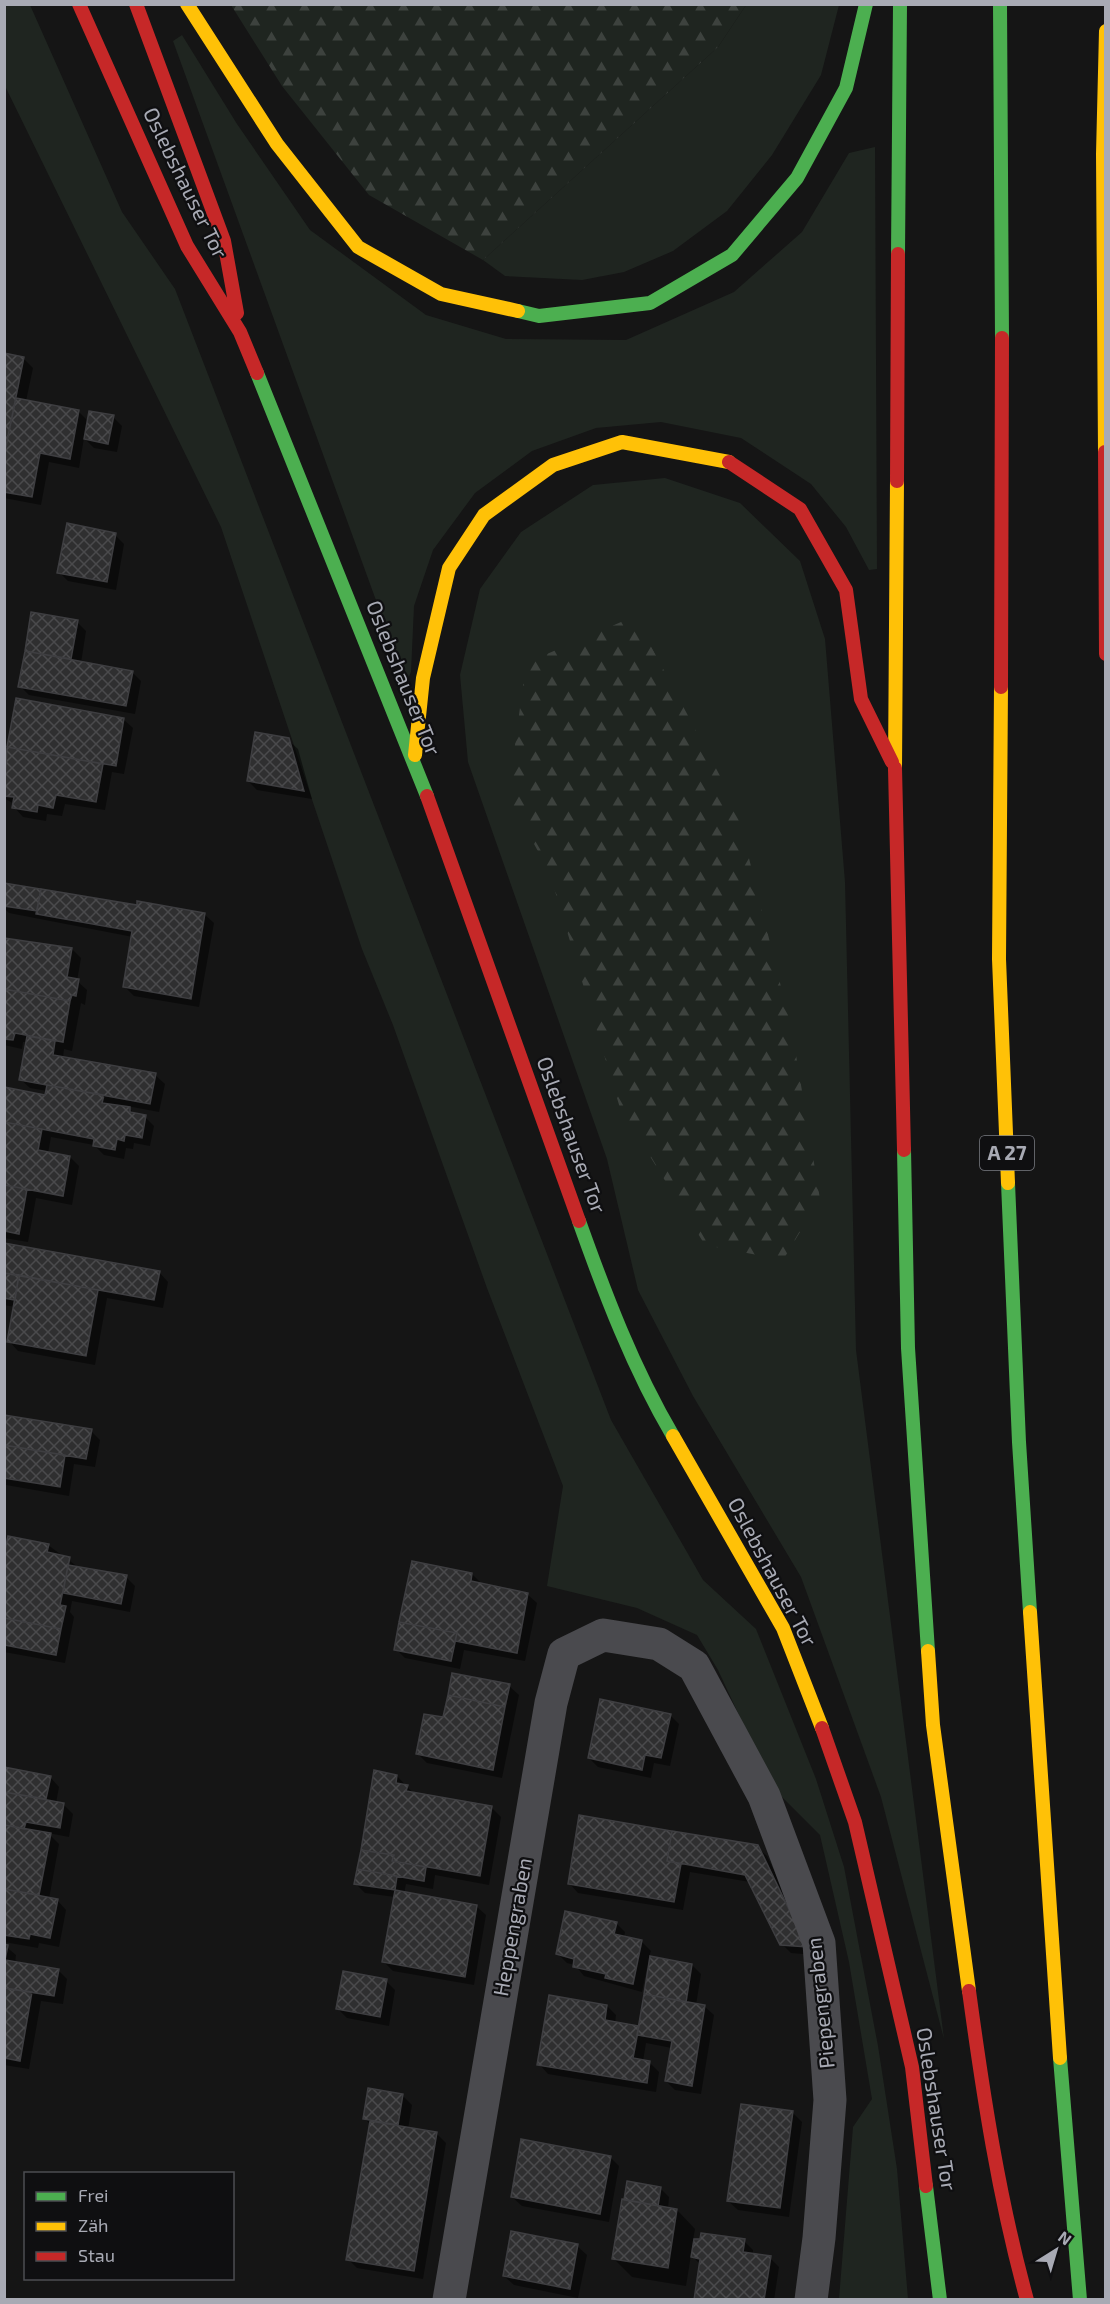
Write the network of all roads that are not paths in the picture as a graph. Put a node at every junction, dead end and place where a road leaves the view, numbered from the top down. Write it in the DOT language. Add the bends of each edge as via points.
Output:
graph roads {
  1 [pos="79,4"];
  2 [pos="136,4"];
  3 [pos="187,4"];
  4 [pos="866,4"];
  5 [pos="900,4"];
  6 [pos="1000,4"];
  7 [pos="1106,31"];
  8 [pos="240,332"];
  9 [pos="1106,654"];
  10 [pos="414,759"];
  11 [pos="895,767"];
  12 [pos="658,1644"];
  13 [pos="449,2300"];
  14 [pos="811,2300"];
  15 [pos="940,2300"];
  16 [pos="1027,2300"];
  17 [pos="1080,2300"];
  1 -- 8 [label="highway, Oslebshauser Tor" via="188,246"];
  2 -- 8 [label="highway" via="224,241"];
  3 -- 4 [label="highway" via="277,144 358,247 441,294 539,316 650,303 732,255 797,178 846,88"];
  5 -- 11 [label="highway"];
  6 -- 17 [label="highway, A 27" via="999,960 1019,1442 1068,2174"];
  7 -- 9 [label="highway"];
  8 -- 10 [label="highway, Oslebshauser Tor"];
  10 -- 11 [label="highway" via="423,678 449,568 484,515 554,465 622,442 730,462 800,509 846,590 861,699"];
  10 -- 15 [label="highway, Oslebshauser Tor" via="599,1276 645,1386 783,1628 835,1760 855,1822 912,2067"];
  11 -- 16 [label="highway" via="908,1348 933,1725 979,2067 1011,2243"];
  12 -- 13 [label="street, Heppengraben" via="603,1635 564,1654 551,1703"];
  12 -- 14 [label="street, Piepengraben" via="694,1666 764,1796 819,1943 830,2100"];
}
